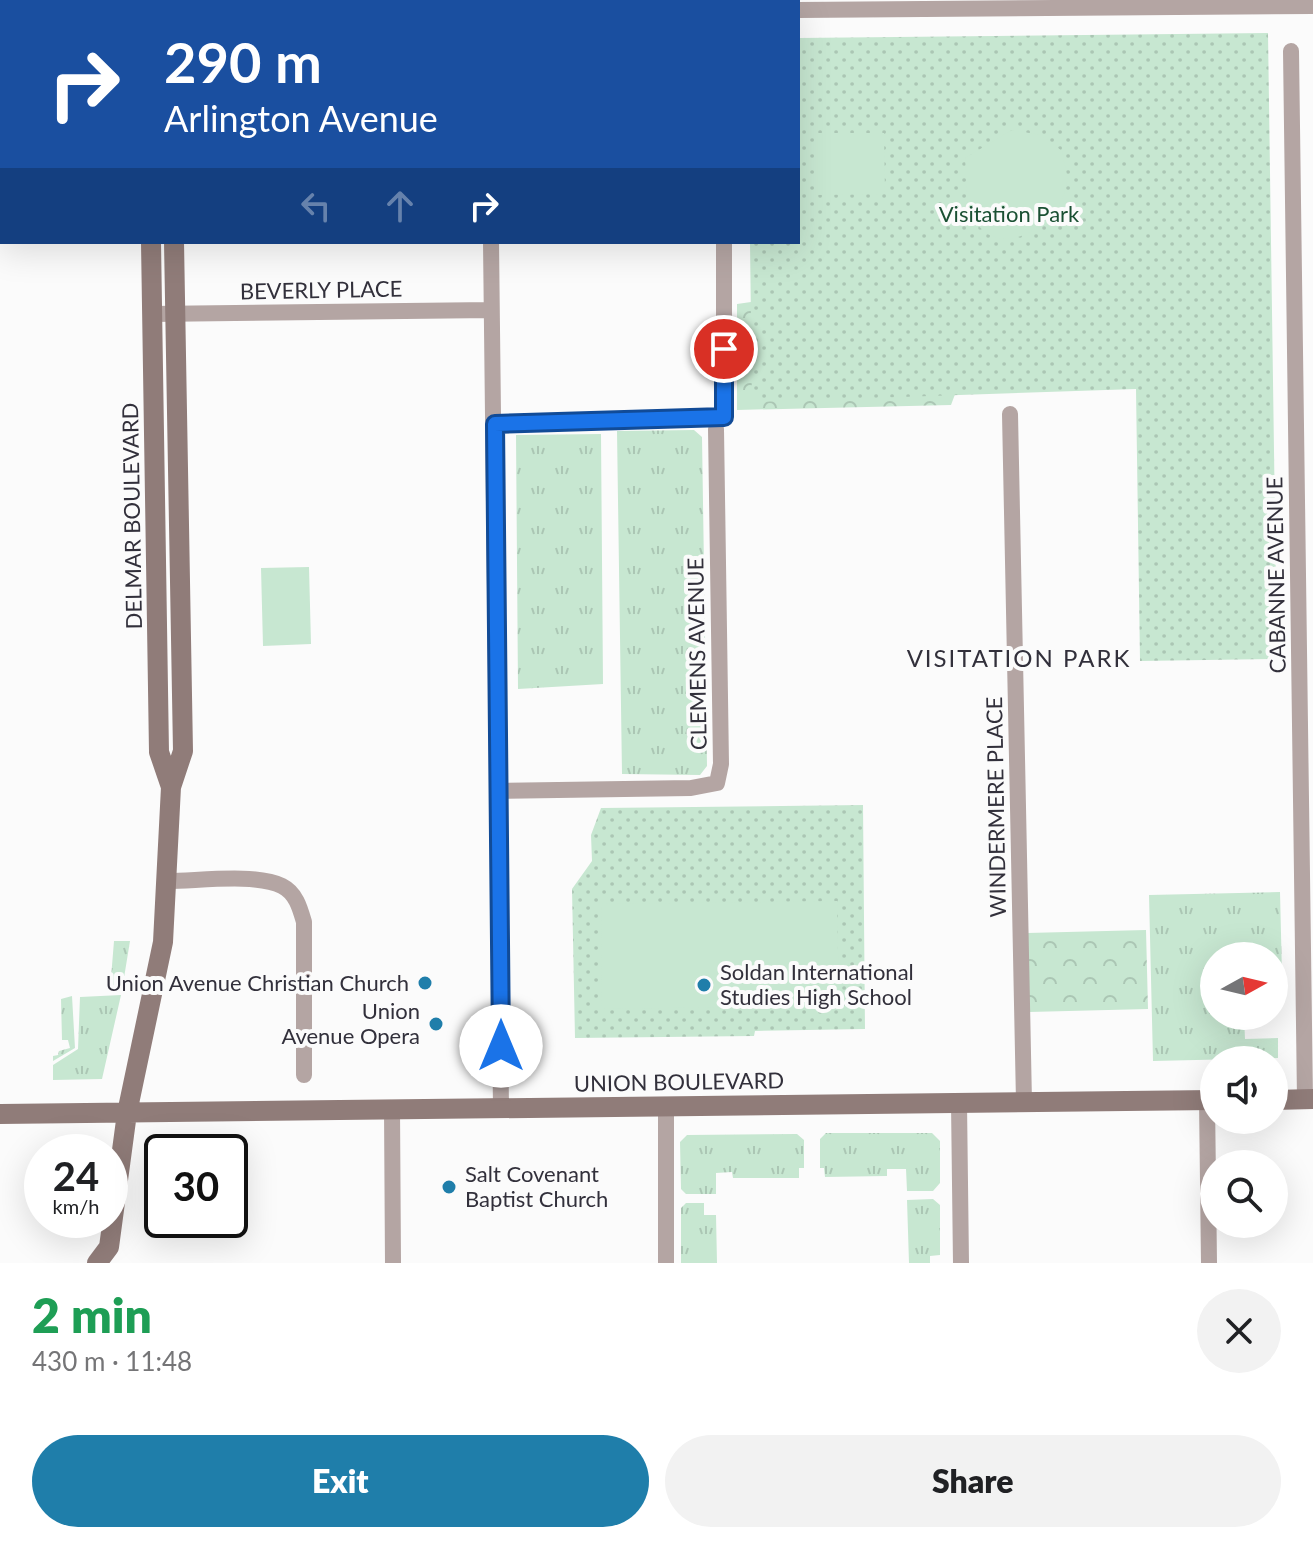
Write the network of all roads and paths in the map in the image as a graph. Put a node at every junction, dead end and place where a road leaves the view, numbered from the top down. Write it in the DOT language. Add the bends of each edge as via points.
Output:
graph roads {
  1 [pos="1002,3"];
  2 [pos="1290,3"];
  3 [pos="1313,6"];
  4 [pos="800,10"];
  5 [pos="1291,51"];
  6 [pos="151,244"];
  7 [pos="174,244"];
  8 [pos="491,244"];
  9 [pos="724,244"];
  10 [pos="491,310"];
  11 [pos="152,314"];
  12 [pos="175,314"];
  13 [pos="1010,414"];
  14 [pos="720,423"];
  15 [pos="495,424"];
  16 [pos="171,787"];
  17 [pos="498,791"];
  18 [pos="168,881"];
  19 [pos="304,1075"];
  20 [pos="1309,1099"];
  21 [pos="1200,1100"];
  22 [pos="1288,1100"];
  23 [pos="1024,1102"];
  24 [pos="959,1103"];
  25 [pos="666,1106"];
  26 [pos="501,1108"];
  27 [pos="392,1109"];
  28 [pos="127,1113"];
  29 [pos="0,1114"];
  30 [pos="1210,1134"];
  31 [pos="108,1258"];
  32 [pos="393,1263"];
  33 [pos="666,1263"];
  34 [pos="961,1263"];
  35 [pos="1209,1263"];
  1 -- 2 [label="street"];
  1 -- 4 [label="street"];
  2 -- 3 [label="street"];
  5 -- 20 [label="street, CABANNE AVENUE"];
  6 -- 11 [label="main road, DELMAR BOULEVARD"];
  7 -- 12 [label="main road, DELMAR BOULEVARD"];
  8 -- 10 [label="street"];
  9 -- 14 [label="street"];
  10 -- 12 [label="street, BEVERLY PLACE"];
  10 -- 15 [label="street"];
  11 -- 12 [label="street, BEVERLY PLACE"];
  11 -- 16 [label="main road, DELMAR BOULEVARD" via="159,752"];
  12 -- 16 [label="main road, DELMAR BOULEVARD" via="183,751"];
  13 -- 23 [label="street, WINDERMERE PLACE"];
  14 -- 15 [label="street"];
  14 -- 17 [label="street, CLEMENS AVENUE" via="717,783 691,788"];
  15 -- 17 [label="street"];
  16 -- 18 [label="main road, DELMAR BOULEVARD"];
  17 -- 26 [label="street"];
  18 -- 19 [label="street" via="265,881 284,886 299,902 304,922"];
  18 -- 28 [label="main road, DELMAR BOULEVARD" via="156,981"];
  20 -- 22 [label="main road"];
  21 -- 23 [label="main road, UNION BOULEVARD"];
  23 -- 24 [label="main road, UNION BOULEVARD"];
  24 -- 25 [label="main road, UNION BOULEVARD"];
  24 -- 34 [label="street"];
  25 -- 26 [label="main road, UNION BOULEVARD"];
  25 -- 33 [label="street"];
  26 -- 27 [label="main road, UNION BOULEVARD"];
  27 -- 28 [label="main road, UNION BOULEVARD"];
  27 -- 32 [label="street"];
  28 -- 29 [label="main road, UNION BOULEVARD"];
  28 -- 31 [label="main road, DELMAR BOULEVARD"];
  30 -- 35 [label="street"];
}
